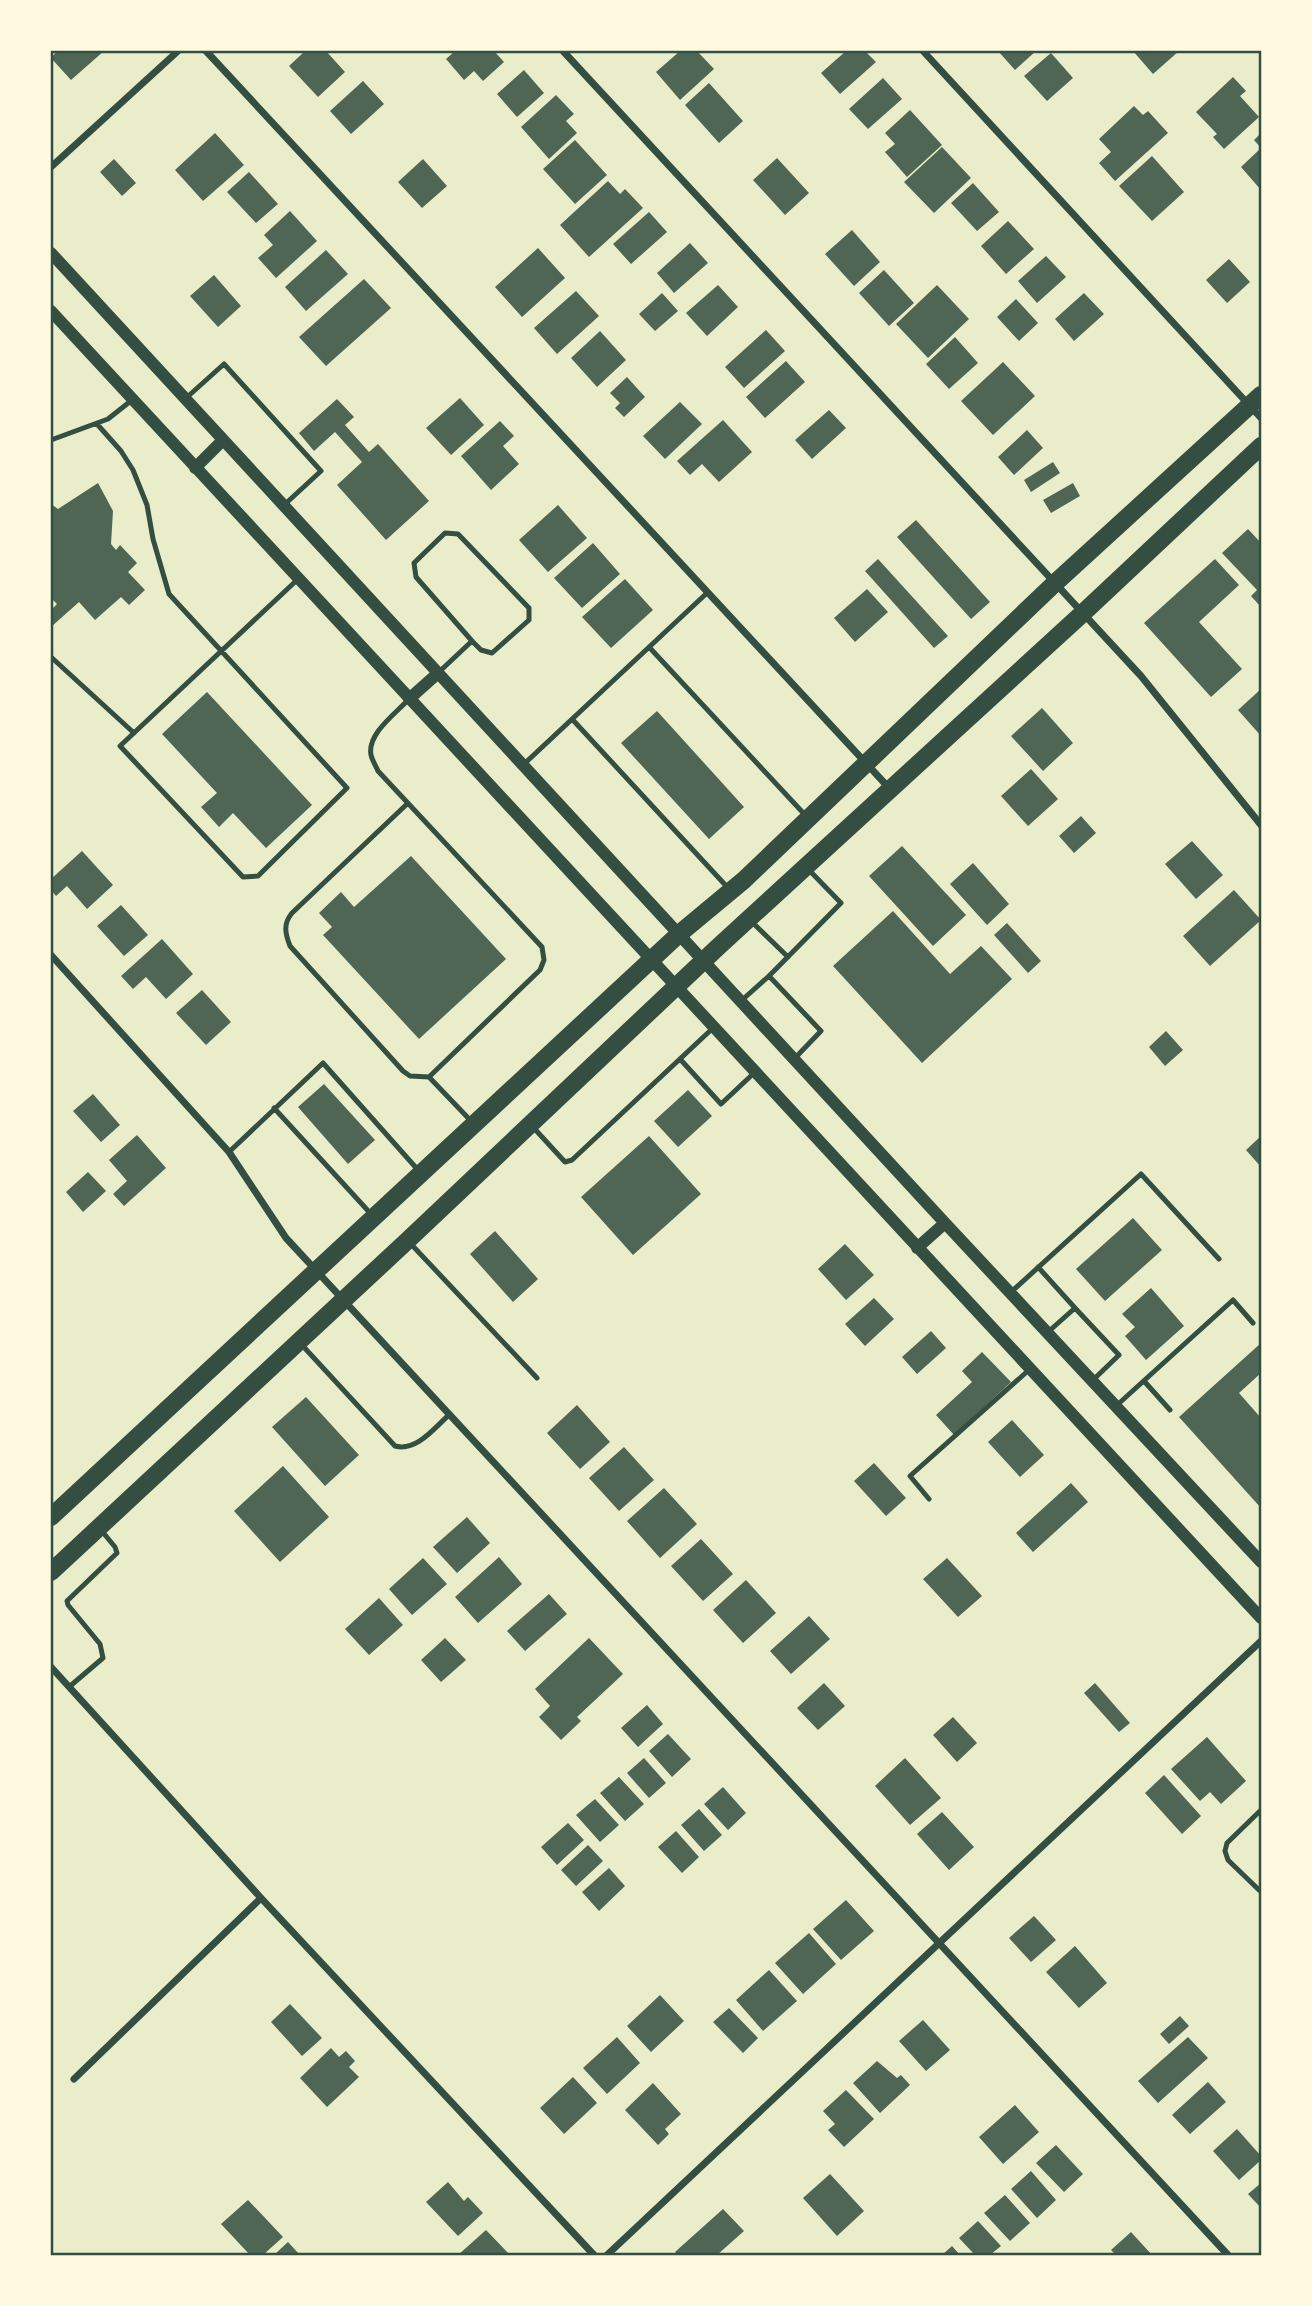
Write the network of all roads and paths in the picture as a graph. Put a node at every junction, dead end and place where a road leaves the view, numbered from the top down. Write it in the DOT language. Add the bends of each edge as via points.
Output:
graph roads {
  1 [pos="178,51"];
  2 [pos="206,51"];
  3 [pos="563,51"];
  4 [pos="923,51"];
  5 [pos="51,167"];
  6 [pos="51,253"];
  7 [pos="51,312"];
  8 [pos="185,399"];
  9 [pos="132,400"];
  10 [pos="1257,406"];
  11 [pos="97,424"];
  12 [pos="51,440"];
  13 [pos="223,440"];
  14 [pos="1261,446"];
  15 [pos="195,468"];
  16 [pos="283,506"];
  17 [pos="299,579"];
  18 [pos="1054,584"];
  19 [pos="708,592"];
  20 [pos="1083,613"];
  21 [pos="472,641"];
  22 [pos="649,647"];
  23 [pos="222,650"];
  24 [pos="51,657"];
  25 [pos="437,674"];
  26 [pos="409,699"];
  27 [pos="572,719"];
  28 [pos="134,733"];
  29 [pos="867,763"];
  30 [pos="522,765"];
  31 [pos="890,789"];
  32 [pos="407,804"];
  33 [pos="808,818"];
  34 [pos="1261,825"];
  35 [pos="805,867"];
  36 [pos="731,891"];
  37 [pos="748,919"];
  38 [pos="679,934"];
  39 [pos="51,956"];
  40 [pos="788,957"];
  41 [pos="703,960"];
  42 [pos="651,961"];
  43 [pos="769,976"];
  44 [pos="675,987"];
  45 [pos="741,1001"];
  46 [pos="713,1028"];
  47 [pos="680,1059"];
  48 [pos="794,1059"];
  49 [pos="754,1072"];
  50 [pos="429,1077"];
  51 [pos="274,1108"];
  52 [pos="530,1124"];
  53 [pos="474,1125"];
  54 [pos="229,1152"];
  55 [pos="422,1174"];
  56 [pos="374,1218"];
  57 [pos="945,1223"];
  58 [pos="408,1240"];
  59 [pos="917,1248"];
  60 [pos="1219,1259"];
  61 [pos="1038,1268"];
  62 [pos="317,1271"];
  63 [pos="1010,1293"];
  64 [pos="343,1300"];
  65 [pos="1075,1308"];
  66 [pos="1253,1323"];
  67 [pos="1047,1333"];
  68 [pos="299,1342"];
  69 [pos="1030,1369"];
  70 [pos="537,1378"];
  71 [pos="1092,1381"];
  72 [pos="1144,1381"];
  73 [pos="1116,1406"];
  74 [pos="1170,1409"];
  75 [pos="450,1414"];
  76 [pos="929,1499"];
  77 [pos="51,1517"];
  78 [pos="99,1528"];
  79 [pos="1259,1555"];
  80 [pos="51,1572"];
  81 [pos="1261,1618"];
  82 [pos="1261,1641"];
  83 [pos="51,1667"];
  84 [pos="69,1687"];
  85 [pos="1261,1810"];
  86 [pos="1259,1890"];
  87 [pos="261,1898"];
  88 [pos="938,1942"];
  89 [pos="74,2079"];
  90 [pos="594,2255"];
  91 [pos="607,2255"];
  92 [pos="1228,2255"];
  1 -- 5 [label="street"];
  2 -- 19 [label="street"];
  3 -- 18 [label="street"];
  4 -- 10 [label="street"];
  6 -- 8 [label="street"];
  7 -- 9 [label="street"];
  8 -- 13 [label="street"];
  8 -- 16 [label="lane" via="224,364 321,471"];
  9 -- 11 [label="lane"];
  9 -- 15 [label="street"];
  10 -- 18 [label="main road"];
  11 -- 12 [label="lane"];
  11 -- 23 [label="lane" via="133,470 147,505 169,594"];
  13 -- 15 [label="street"];
  13 -- 16 [label="street"];
  14 -- 20 [label="main road"];
  15 -- 17 [label="street"];
  16 -- 25 [label="street"];
  17 -- 23 [label="lane"];
  17 -- 26 [label="street"];
  18 -- 20 [label="street"];
  18 -- 29 [label="main road"];
  19 -- 22 [label="lane"];
  19 -- 29 [label="street"];
  20 -- 31 [label="main road"];
  20 -- 34 [label="street" via="1141,676"];
  21 -- 21 [label="lane" via="416,577 414,563 444,533 458,534 529,608 529,620 492,653"];
  21 -- 25 [label="lane"];
  22 -- 27 [label="lane"];
  22 -- 33 [label="lane"];
  23 -- 28 [label="lane"];
  23 -- 28 [label="lane" via="347,788 258,876 243,877 120,746"];
  24 -- 28 [label="lane"];
  25 -- 26 [label="street"];
  25 -- 30 [label="street"];
  26 -- 32 [label="lane" via="371,746 378,771"];
  26 -- 42 [label="street"];
  27 -- 30 [label="lane"];
  27 -- 36 [label="lane"];
  29 -- 31 [label="street"];
  29 -- 33 [label="main road"];
  30 -- 38 [label="street"];
  31 -- 35 [label="main road"];
  32 -- 50 [label="lane" via="542,947 544,960 540,970"];
  32 -- 50 [label="lane" via="292,913 285,932 290,946 403,1071"];
  33 -- 36 [label="main road"];
  35 -- 37 [label="main road"];
  35 -- 40 [label="lane" via="841,903"];
  36 -- 38 [label="main road"];
  37 -- 40 [label="lane"];
  37 -- 41 [label="main road"];
  38 -- 41 [label="street"];
  38 -- 42 [label="main road"];
  39 -- 54 [label="street"];
  40 -- 43 [label="lane"];
  41 -- 44 [label="main road"];
  41 -- 45 [label="street"];
  42 -- 44 [label="street"];
  42 -- 53 [label="main road"];
  43 -- 45 [label="lane"];
  43 -- 48 [label="lane" via="821,1031"];
  44 -- 46 [label="street"];
  44 -- 52 [label="main road"];
  45 -- 48 [label="street"];
  46 -- 47 [label="lane"];
  46 -- 49 [label="street"];
  47 -- 49 [label="lane" via="721,1104"];
  47 -- 52 [label="lane" via="572,1160 565,1162"];
  48 -- 57 [label="street"];
  49 -- 59 [label="street"];
  50 -- 53 [label="lane"];
  51 -- 54 [label="lane"];
  51 -- 55 [label="lane" via="323,1062"];
  51 -- 56 [label="lane"];
  52 -- 58 [label="main road"];
  53 -- 55 [label="main road"];
  54 -- 62 [label="street" via="286,1238"];
  55 -- 56 [label="main road"];
  56 -- 62 [label="main road"];
  57 -- 59 [label="street"];
  57 -- 63 [label="street"];
  58 -- 64 [label="main road"];
  58 -- 70 [label="lane"];
  59 -- 69 [label="street"];
  60 -- 61 [label="lane" via="1141,1174"];
  61 -- 63 [label="lane"];
  61 -- 65 [label="lane"];
  62 -- 64 [label="street"];
  62 -- 77 [label="main road"];
  63 -- 67 [label="street"];
  64 -- 68 [label="main road"];
  64 -- 75 [label="street"];
  65 -- 67 [label="lane"];
  65 -- 71 [label="lane" via="1119,1355"];
  66 -- 72 [label="lane" via="1233,1300"];
  67 -- 71 [label="street"];
  68 -- 75 [label="lane" via="396,1446 404,1449 417,1444"];
  68 -- 78 [label="main road"];
  69 -- 76 [label="lane" via="910,1476"];
  69 -- 81 [label="street"];
  71 -- 73 [label="street"];
  72 -- 73 [label="lane"];
  72 -- 74 [label="lane"];
  73 -- 79 [label="street"];
  75 -- 88 [label="street"];
  78 -- 80 [label="main road"];
  78 -- 84 [label="lane" via="117,1553 67,1601 100,1644 103,1658"];
  82 -- 88 [label="street"];
  83 -- 84 [label="street"];
  84 -- 87 [label="street"];
  85 -- 86 [label="lane" via="1227,1843 1225,1851 1228,1860"];
  87 -- 89 [label="street"];
  87 -- 90 [label="street"];
  88 -- 91 [label="street"];
  88 -- 92 [label="street"];
}
